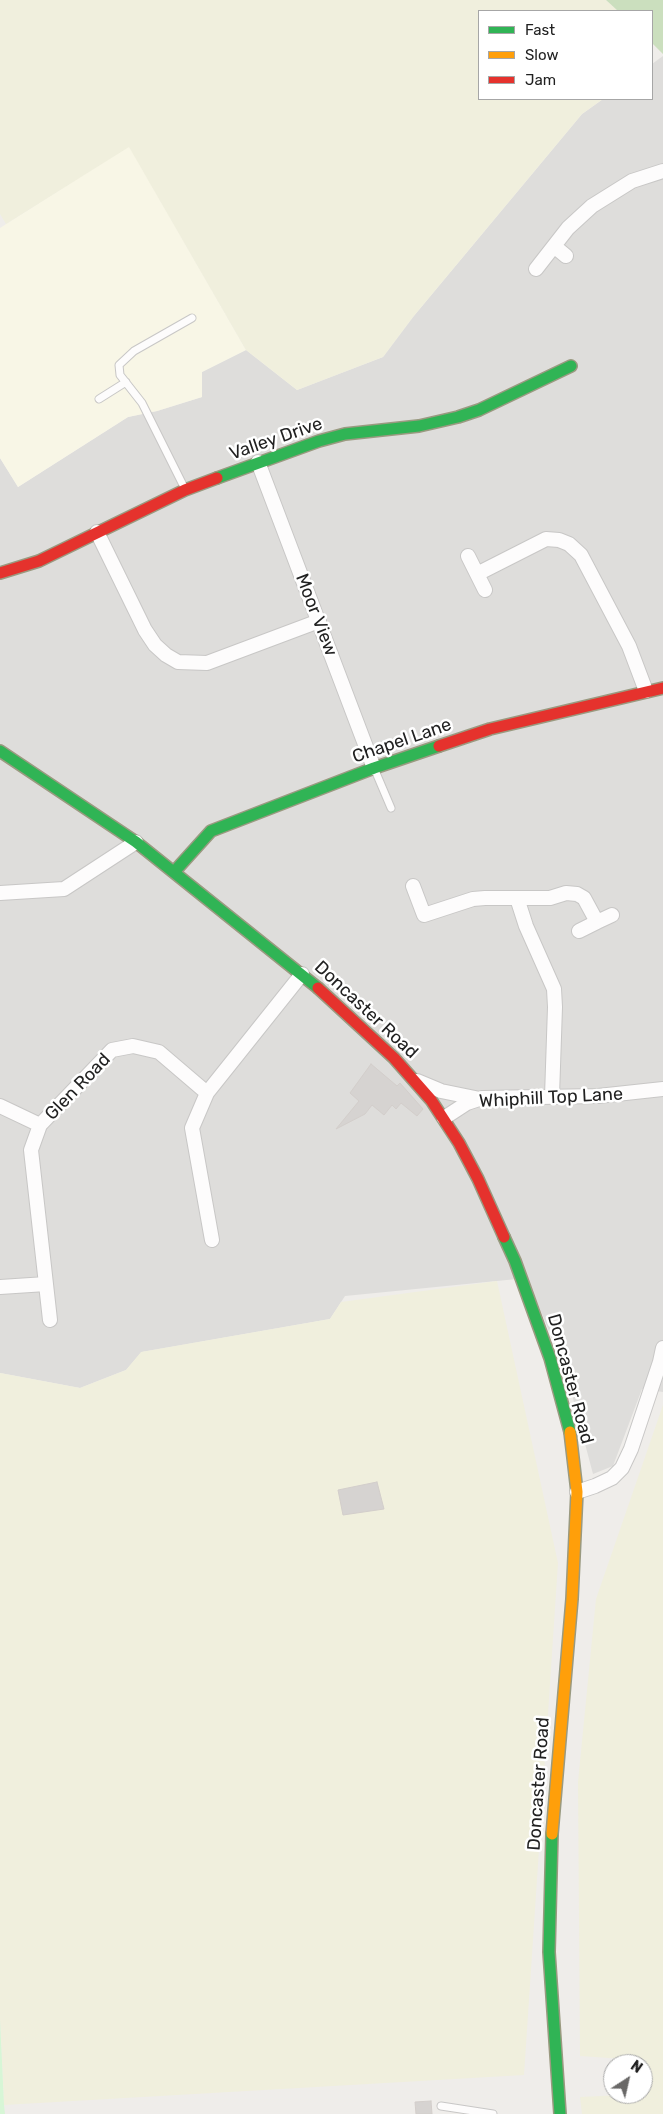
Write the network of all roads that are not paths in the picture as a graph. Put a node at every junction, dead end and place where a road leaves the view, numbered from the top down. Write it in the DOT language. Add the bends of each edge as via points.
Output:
graph roads {
  1 [pos="663,171"];
  2 [pos="554,246"];
  3 [pos="566,256"];
  4 [pos="536,269"];
  5 [pos="192,318"];
  6 [pos="552,359"];
  7 [pos="571,366"];
  8 [pos="558,373"];
  9 [pos="126,382"];
  10 [pos="99,399"];
  11 [pos="258,462"];
  12 [pos="185,490"];
  13 [pos="97,532"];
  14 [pos="468,556"];
  15 [pos="0,573"];
  16 [pos="477,574"];
  17 [pos="485,590"];
  18 [pos="319,621"];
  19 [pos="663,688"];
  20 [pos="646,691"];
  21 [pos="0,751"];
  22 [pos="374,768"];
  23 [pos="391,808"];
  24 [pos="136,842"];
  25 [pos="174,872"];
  26 [pos="413,886"];
  27 [pos="0,892"];
  28 [pos="517,898"];
  29 [pos="612,915"];
  30 [pos="597,922"];
  31 [pos="579,931"];
  32 [pos="302,974"];
  33 [pos="414,1080"];
  34 [pos="663,1089"];
  35 [pos="207,1093"];
  36 [pos="552,1096"];
  37 [pos="480,1099"];
  38 [pos="0,1106"];
  39 [pos="444,1118"];
  40 [pos="40,1125"];
  41 [pos="212,1240"];
  42 [pos="46,1284"];
  43 [pos="0,1287"];
  44 [pos="50,1320"];
  45 [pos="663,1348"];
  46 [pos="662,1363"];
  47 [pos="577,1492"];
  48 [pos="441,2106"];
  49 [pos="493,2114"];
  50 [pos="560,2114"];
  1 -- 2 [label="street" via="646,175 610,193 578,217"];
  2 -- 3 [label="street"];
  2 -- 4 [label="street"];
  5 -- 9 [label="lane" via="125,358 119,365 120,375"];
  6 -- 8 [label="street"];
  7 -- 8 [label="main road, Valley Drive"];
  8 -- 11 [label="main road, Valley Drive" via="479,410 440,422 345,434"];
  9 -- 10 [label="lane"];
  9 -- 12 [label="lane" via="142,403"];
  11 -- 12 [label="main road, Valley Drive"];
  11 -- 18 [label="street, Moor View"];
  12 -- 13 [label="main road, Valley Drive"];
  13 -- 15 [label="main road, Valley Drive" via="39,561"];
  13 -- 18 [label="street" via="145,630 155,645 178,662 206,663"];
  14 -- 16 [label="street"];
  16 -- 17 [label="street"];
  16 -- 20 [label="street" via="546,539 570,544 581,555 629,646"];
  18 -- 22 [label="street, Moor View"];
  19 -- 20 [label="main road, Chapel Lane"];
  20 -- 22 [label="main road, Chapel Lane" via="490,729"];
  21 -- 24 [label="main road, Doncaster Road"];
  22 -- 23 [label="lane"];
  22 -- 25 [label="main road, Chapel Lane" via="211,831"];
  24 -- 25 [label="main road, Doncaster Road"];
  24 -- 27 [label="street" via="64,889"];
  25 -- 32 [label="main road, Doncaster Road"];
  26 -- 28 [label="street" via="419,917 473,899"];
  28 -- 30 [label="street" via="577,894 584,898"];
  28 -- 36 [label="street" via="554,989"];
  29 -- 30 [label="street"];
  30 -- 31 [label="street"];
  32 -- 33 [label="main road, Doncaster Road"];
  32 -- 35 [label="street"];
  33 -- 37 [label="street" via="441,1091"];
  33 -- 39 [label="main road, Doncaster Road"];
  34 -- 36 [label="street, Whiphill Top Lane" via="598,1096"];
  35 -- 40 [label="street, Glen Road" via="160,1052 133,1046 112,1050"];
  35 -- 41 [label="street" via="192,1128"];
  36 -- 37 [label="street, Whiphill Top Lane"];
  37 -- 39 [label="street, Whiphill Top Lane" via="467,1103"];
  38 -- 40 [label="street"];
  39 -- 47 [label="main road, Doncaster Road" via="478,1179 536,1316 570,1432"];
  40 -- 42 [label="street, Glen Road" via="31,1150"];
  42 -- 43 [label="street"];
  42 -- 44 [label="street, Glen Road"];
  45 -- 46 [label="street"];
  46 -- 47 [label="street" via="622,1468 612,1478"];
  47 -- 50 [label="main road, Doncaster Road" via="572,1599 552,1830 549,1952"];
  48 -- 49 [label="lane"];
}
